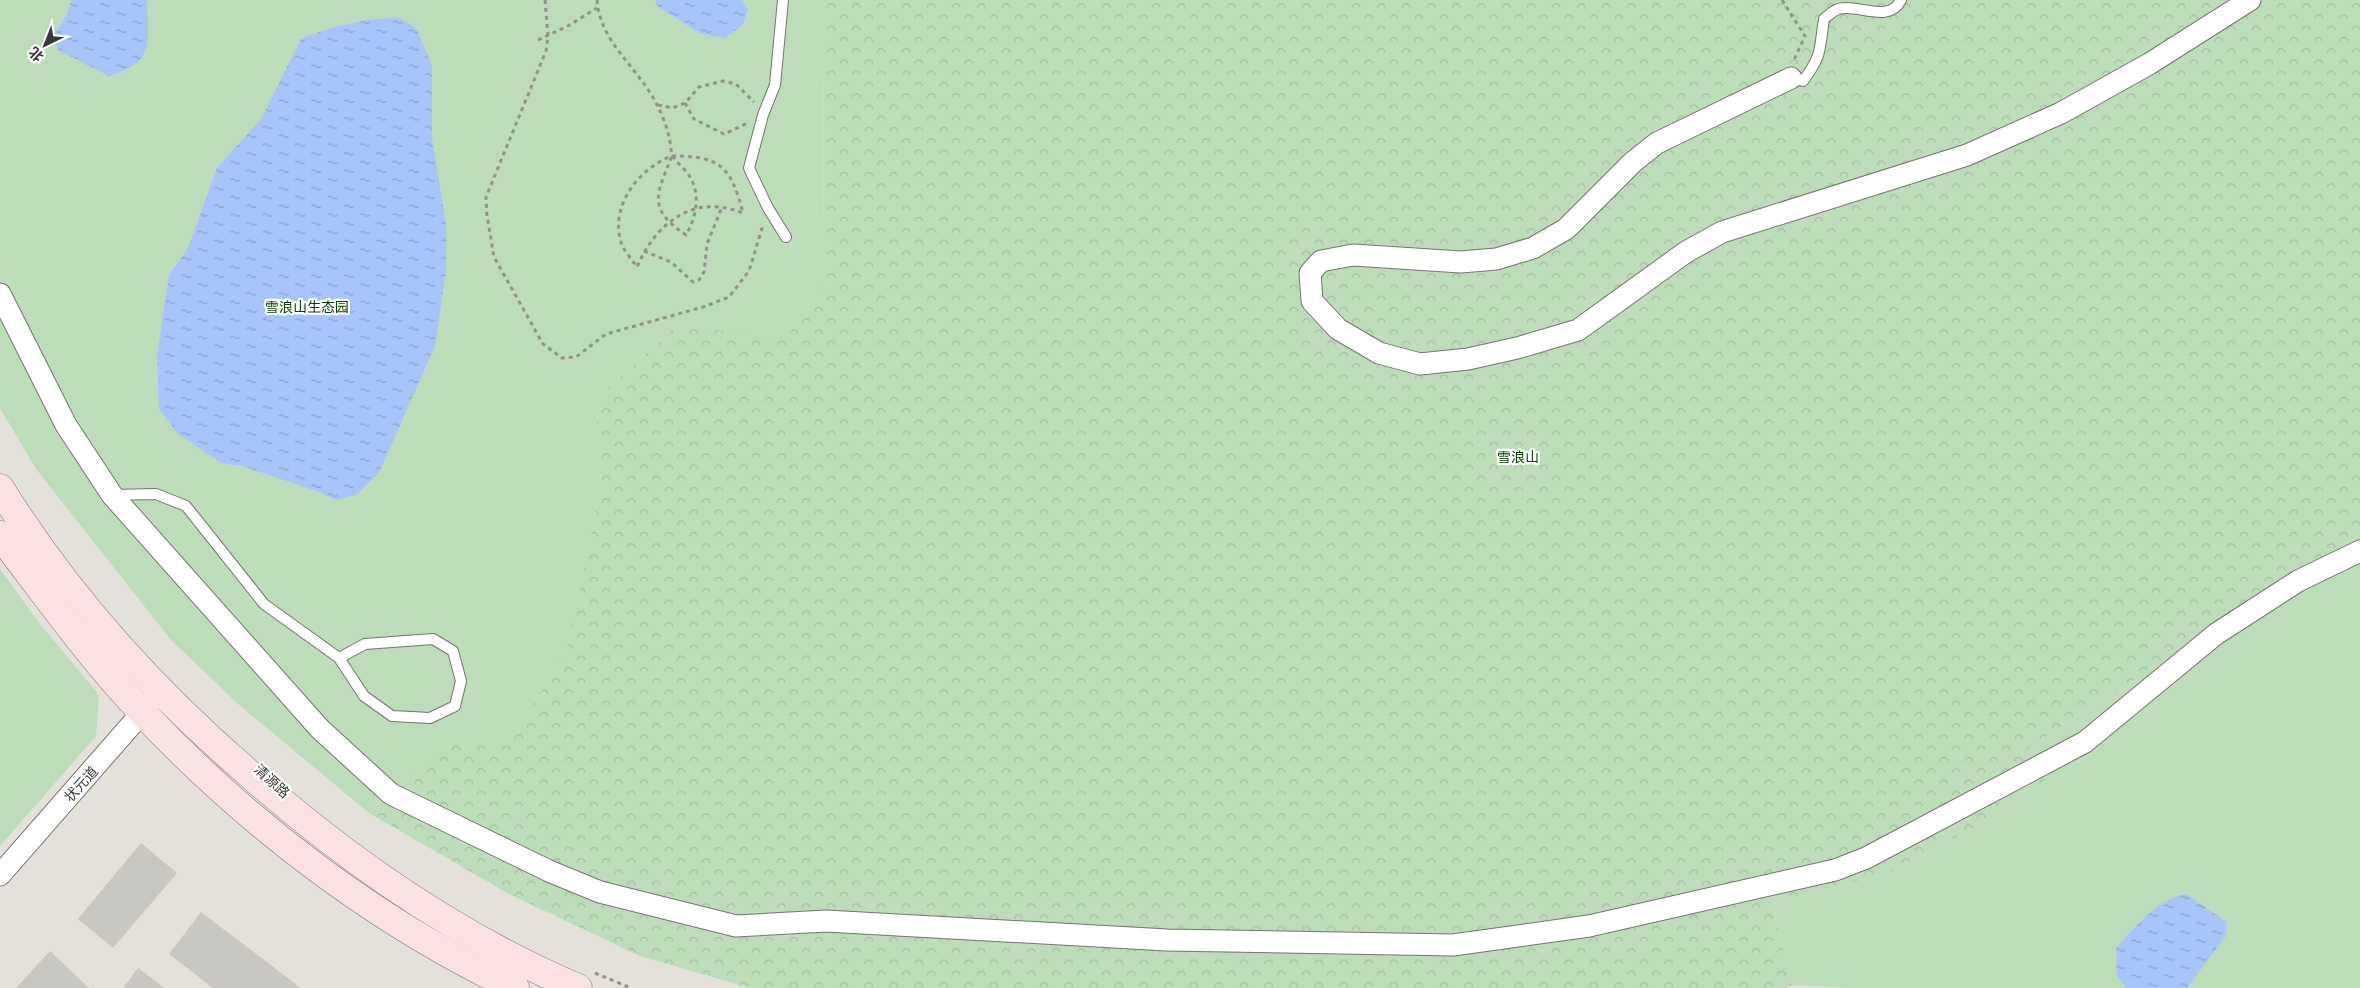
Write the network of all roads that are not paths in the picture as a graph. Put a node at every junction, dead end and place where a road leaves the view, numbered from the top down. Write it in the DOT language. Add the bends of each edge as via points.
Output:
graph roads {
  1 [pos="783,0"];
  2 [pos="1901,0"];
  3 [pos="2250,0"];
  4 [pos="1792,71"];
  5 [pos="786,237"];
  6 [pos="0,294"];
  7 [pos="0,488"];
  8 [pos="112,495"];
  9 [pos="0,534"];
  10 [pos="2360,551"];
  11 [pos="338,658"];
  12 [pos="160,692"];
  13 [pos="142,713"];
  14 [pos="0,874"];
  15 [pos="582,979"];
  16 [pos="515,988"];
  1 -- 5 [label="lane" via="775,85 749,168"];
  2 -- 4 [label="lane" via="1885,13 1845,8 1834,11 1824,18 1822,48 1816,64 1803,81"];
  3 -- 4 [label="street" via="2149,64 2069,109 1967,155 1722,232 1686,252 1578,330 1468,359 1420,364 1379,353 1346,334 1312,300 1310,273 1321,261 1353,255 1461,262 1496,259 1533,248 1566,229 1657,142"];
  6 -- 8 [label="street" via="66,424"];
  7 -- 12 [label="street, 清源路" via="81,603"];
  8 -- 10 [label="street" via="320,729 392,794 549,871 600,892 736,926 826,921 1167,940 1454,945 1588,926 1835,870 1866,858 2085,742 2216,634 2298,581"];
  8 -- 11 [label="lane" via="156,494 186,506 264,604"];
  9 -- 13 [label="street" via="68,624"];
  11 -- 11 [label="lane" via="364,696 392,716 430,718 455,706 461,681 453,652 433,640 365,644"];
  12 -- 13 [label="street, 状元道"];
  12 -- 15 [label="street, 清源路" via="200,732 294,813 400,892 473,938"];
  13 -- 14 [label="street, 状元道"];
  13 -- 16 [label="street" via="213,782 305,859 390,919 468,966"];
}
